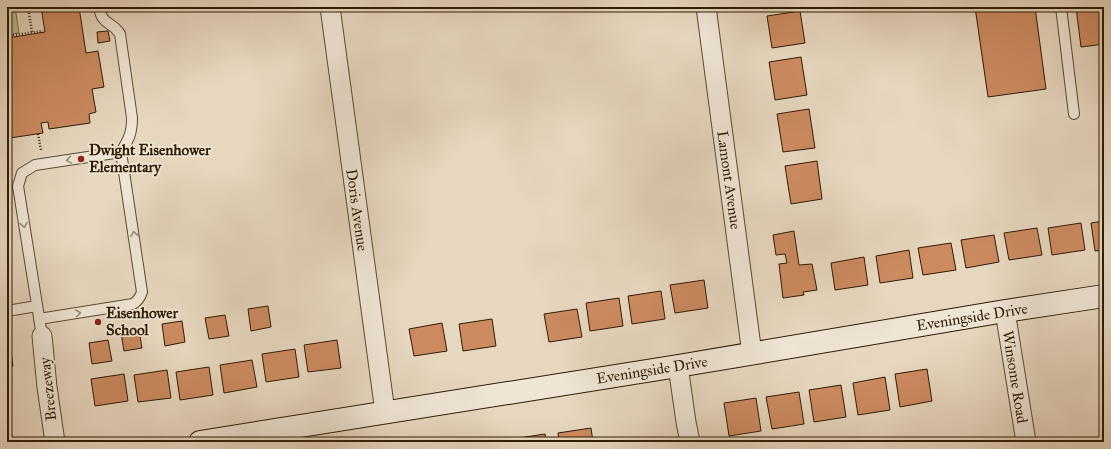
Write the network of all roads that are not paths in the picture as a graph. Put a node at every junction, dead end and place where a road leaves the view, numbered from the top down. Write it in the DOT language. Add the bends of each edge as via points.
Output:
graph roads {
  1 [pos="99,7"];
  2 [pos="330,7"];
  3 [pos="706,7"];
  4 [pos="1061,7"];
  5 [pos="1074,114"];
  6 [pos="121,152"];
  7 [pos="1104,296"];
  8 [pos="38,306"];
  9 [pos="7,307"];
  10 [pos="1005,311"];
  11 [pos="41,327"];
  12 [pos="752,354"];
  13 [pos="678,366"];
  14 [pos="384,412"];
  15 [pos="54,442"];
  16 [pos="200,442"];
  17 [pos="690,442"];
  18 [pos="1026,442"];
  1 -- 6 [label="lane" via="102,19 120,34 132,118 130,138"];
  2 -- 14 [label="street, Doris Avenue"];
  3 -- 12 [label="street, Lamont Avenue"];
  4 -- 5 [label="lane"];
  6 -- 8 [label="lane, one-way" via="35,165 22,173 18,186"];
  11 -- 6 [label="lane, one-way" via="133,304 140,297 142,286"];
  7 -- 10 [label="street, Eveningside Drive"];
  8 -- 9 [label="lane"];
  8 -- 11 [label="lane"];
  10 -- 12 [label="street, Eveningside Drive"];
  10 -- 18 [label="street, Winsome Road"];
  11 -- 15 [label="street, Breezeway"];
  12 -- 13 [label="street, Eveningside Drive"];
  13 -- 14 [label="street, Eveningside Drive"];
  13 -- 17 [label="street"];
  14 -- 16 [label="street, Eveningside Drive"];
}
